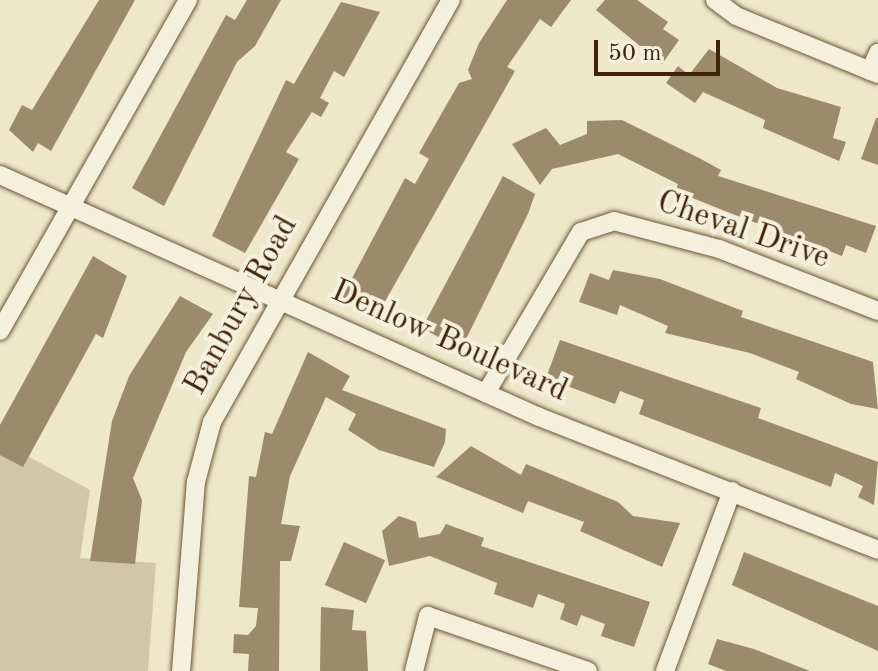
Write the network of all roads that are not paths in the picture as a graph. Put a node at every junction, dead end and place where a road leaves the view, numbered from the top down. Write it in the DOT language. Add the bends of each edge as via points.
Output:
graph roads {
  1 [pos="188,0"];
  2 [pos="451,0"];
  3 [pos="715,0"];
  4 [pos="878,53"];
  5 [pos="874,73"];
  6 [pos="0,175"];
  7 [pos="69,206"];
  8 [pos="279,298"];
  9 [pos="878,311"];
  10 [pos="0,331"];
  11 [pos="486,393"];
  12 [pos="732,491"];
  13 [pos="878,550"];
  14 [pos="181,671"];
  15 [pos="414,671"];
  16 [pos="588,671"];
  17 [pos="665,671"];
  1 -- 7 [label="street"];
  2 -- 8 [label="street, Banbury Road"];
  3 -- 5 [label="street" via="736,16"];
  4 -- 5 [label="street"];
  6 -- 7 [label="street, Denlow Boulevard"];
  7 -- 8 [label="street, Denlow Boulevard"];
  7 -- 10 [label="street"];
  8 -- 11 [label="street, Denlow Boulevard"];
  8 -- 14 [label="street, Banbury Road" via="225,392 201,455"];
  9 -- 11 [label="street, Cheval Drive" via="719,249 614,221 581,232"];
  11 -- 12 [label="street, Denlow Boulevard"];
  12 -- 13 [label="street, Denlow Boulevard"];
  12 -- 17 [label="street"];
  15 -- 16 [label="street" via="428,616"];
}
